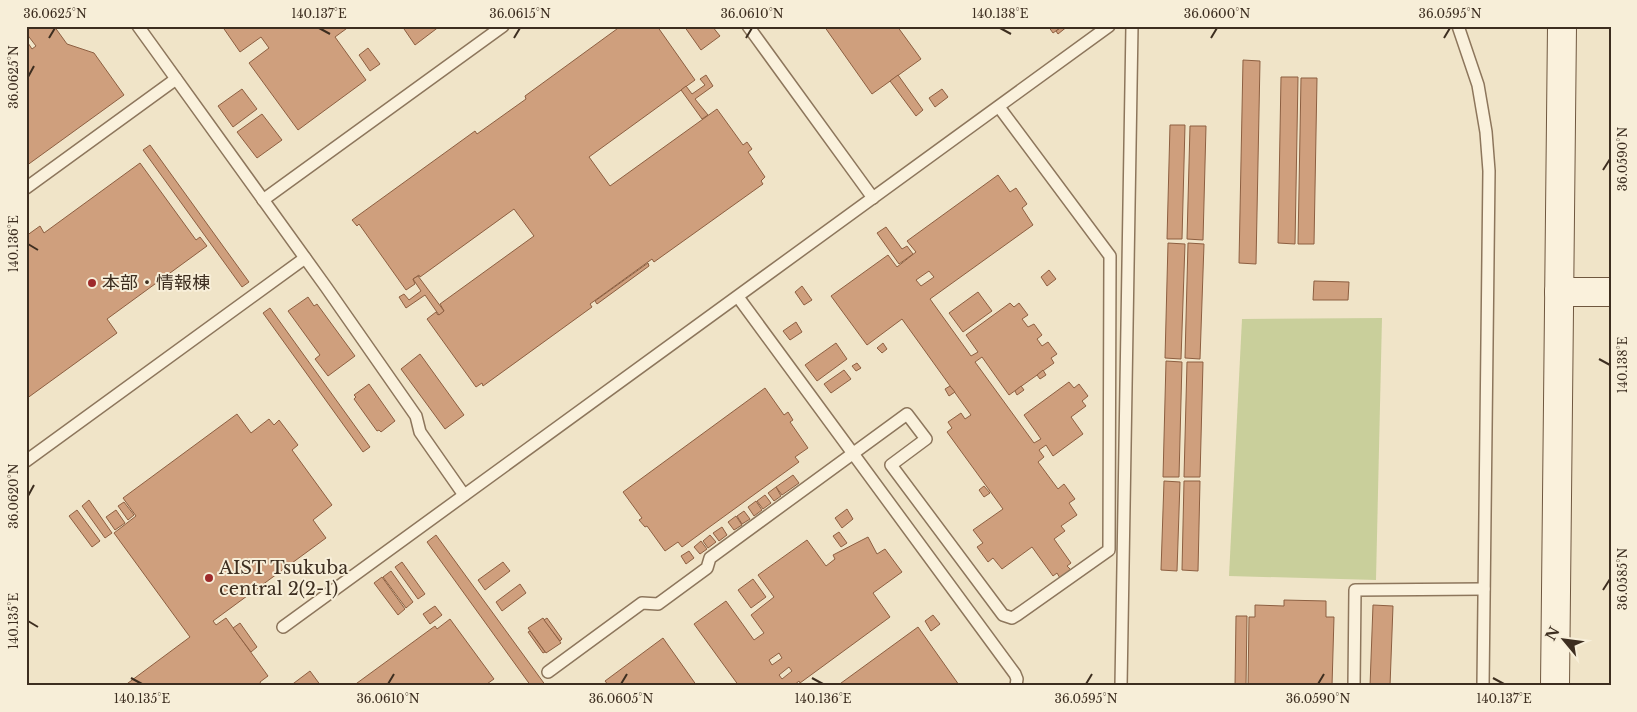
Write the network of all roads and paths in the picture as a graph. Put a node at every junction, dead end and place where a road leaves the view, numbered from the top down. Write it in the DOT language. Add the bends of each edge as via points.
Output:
graph roads {
  1 [pos="138,26"];
  2 [pos="503,26"];
  3 [pos="748,26"];
  4 [pos="1109,26"];
  5 [pos="1132,26"];
  6 [pos="1458,26"];
  7 [pos="1562,26"];
  8 [pos="176,79"];
  9 [pos="998,107"];
  10 [pos="26,188"];
  11 [pos="873,198"];
  12 [pos="263,200"];
  13 [pos="305,258"];
  14 [pos="1559,292"];
  15 [pos="1611,292"];
  16 [pos="738,297"];
  17 [pos="853,453"];
  18 [pos="26,461"];
  19 [pos="464,495"];
  20 [pos="1484,589"];
  21 [pos="283,627"];
  22 [pos="548,672"];
  23 [pos="1016,686"];
  24 [pos="1121,686"];
  25 [pos="1354,686"];
  26 [pos="1483,686"];
  27 [pos="1555,686"];
  1 -- 8 [label="lane"];
  2 -- 12 [label="lane"];
  3 -- 11 [label="lane"];
  4 -- 9 [label="lane"];
  5 -- 24 [label="lane"];
  6 -- 20 [label="lane" via="1478,85 1489,172"];
  7 -- 14 [label="street"];
  8 -- 10 [label="lane"];
  8 -- 12 [label="lane"];
  9 -- 11 [label="lane"];
  9 -- 17 [label="lane" via="1110,256 1109,550 1017,616 1007,617 892,464 926,439 907,414"];
  11 -- 16 [label="lane"];
  12 -- 13 [label="lane"];
  13 -- 18 [label="lane"];
  13 -- 19 [label="lane" via="416,416 420,432"];
  14 -- 15 [label="street"];
  14 -- 27 [label="street"];
  16 -- 17 [label="lane"];
  16 -- 19 [label="lane"];
  17 -- 22 [label="lane" via="710,558 707,568 658,604 642,602"];
  17 -- 23 [label="lane" via="1015,674"];
  19 -- 21 [label="lane"];
  20 -- 25 [label="lane" via="1355,590"];
  20 -- 26 [label="lane"];
}
